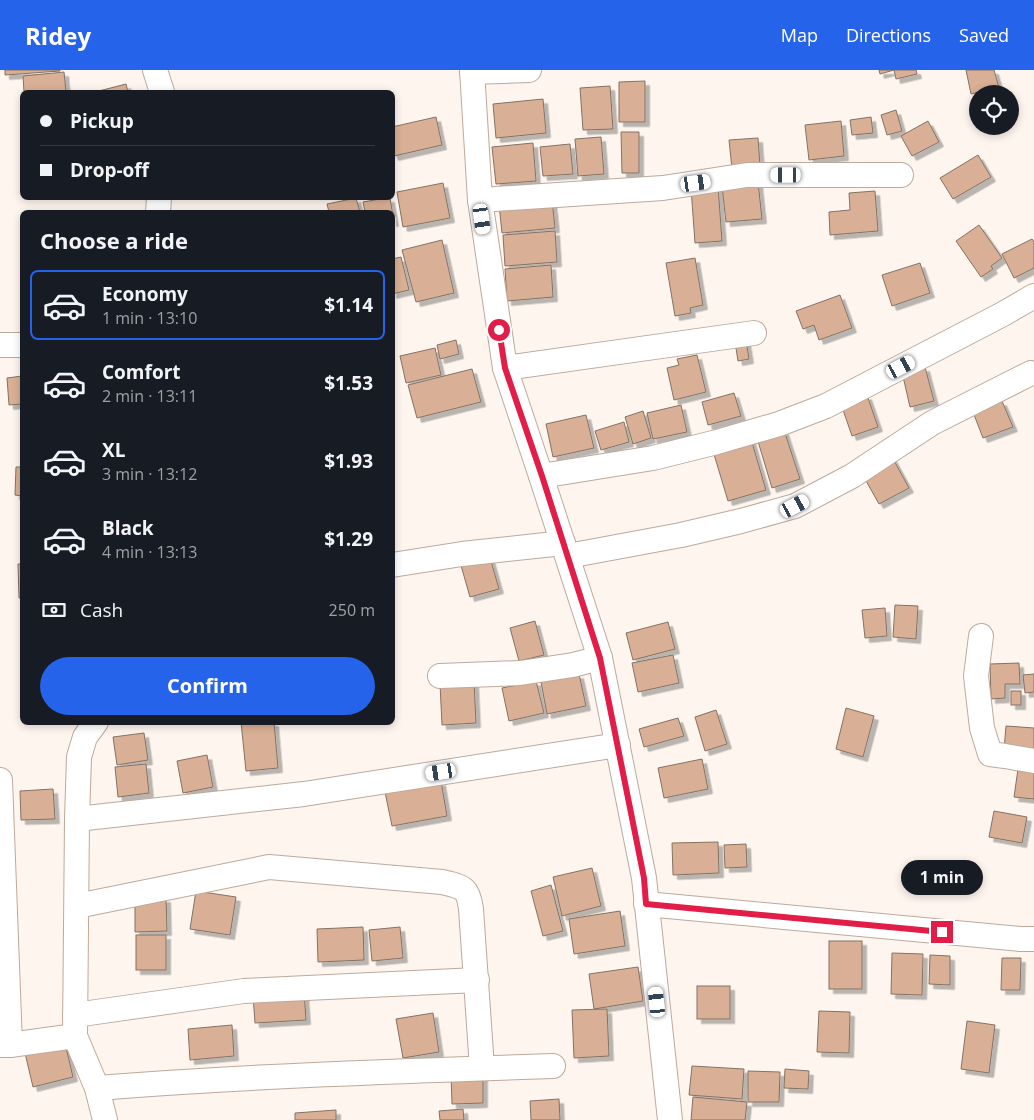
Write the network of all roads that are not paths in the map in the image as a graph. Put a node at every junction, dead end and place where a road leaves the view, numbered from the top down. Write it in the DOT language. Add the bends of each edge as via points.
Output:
graph roads {
  1 [pos="155,70"];
  2 [pos="529,70"];
  3 [pos="472,71"];
  4 [pos="161,90"];
  5 [pos="901,175"];
  6 [pos="480,200"];
  7 [pos="1034,296"];
  8 [pos="754,333"];
  9 [pos="0,345"];
  10 [pos="20,345"];
  11 [pos="505,368"];
  12 [pos="1032,373"];
  13 [pos="542,476"];
  14 [pos="565,549"];
  15 [pos="395,565"];
  16 [pos="981,636"];
  17 [pos="600,658"];
  18 [pos="440,676"];
  19 [pos="94,725"];
  20 [pos="618,745"];
  21 [pos="1034,761"];
  22 [pos="0,780"];
  23 [pos="77,819"];
  24 [pos="646,904"];
  25 [pos="77,906"];
  26 [pos="1034,939"];
  27 [pos="477,980"];
  28 [pos="75,1025"];
  29 [pos="5,1045"];
  30 [pos="553,1066"];
  31 [pos="482,1068"];
  32 [pos="97,1088"];
  33 [pos="105,1120"];
  34 [pos="670,1120"];
  1 -- 4 [label="street"];
  2 -- 3 [label="street"];
  3 -- 6 [label="street"];
  5 -- 6 [label="street" via="747,176 663,188"];
  6 -- 11 [label="street"];
  7 -- 13 [label="street" via="826,406 780,424 653,458"];
  8 -- 11 [label="street"];
  9 -- 10 [label="street"];
  11 -- 13 [label="street"];
  12 -- 14 [label="street" via="932,423 852,476 795,506 681,535"];
  13 -- 14 [label="street"];
  14 -- 15 [label="street" via="462,554"];
  14 -- 17 [label="street"];
  16 -- 21 [label="street" via="976,676 982,728 990,754"];
  17 -- 18 [label="street" via="520,673"];
  17 -- 20 [label="street"];
  19 -- 23 [label="street" via="85,736 79,757"];
  20 -- 23 [label="street" via="304,794"];
  20 -- 24 [label="street" via="644,878"];
  22 -- 29 [label="street"];
  23 -- 25 [label="street"];
  24 -- 26 [label="street"];
  24 -- 34 [label="street"];
  25 -- 27 [label="street" via="269,867 442,882 460,886 469,896"];
  25 -- 28 [label="street"];
  27 -- 28 [label="street" via="244,991"];
  27 -- 31 [label="street"];
  28 -- 29 [label="street"];
  28 -- 32 [label="street"];
  30 -- 31 [label="street"];
  31 -- 32 [label="street" via="218,1079"];
  32 -- 33 [label="street"];
}
